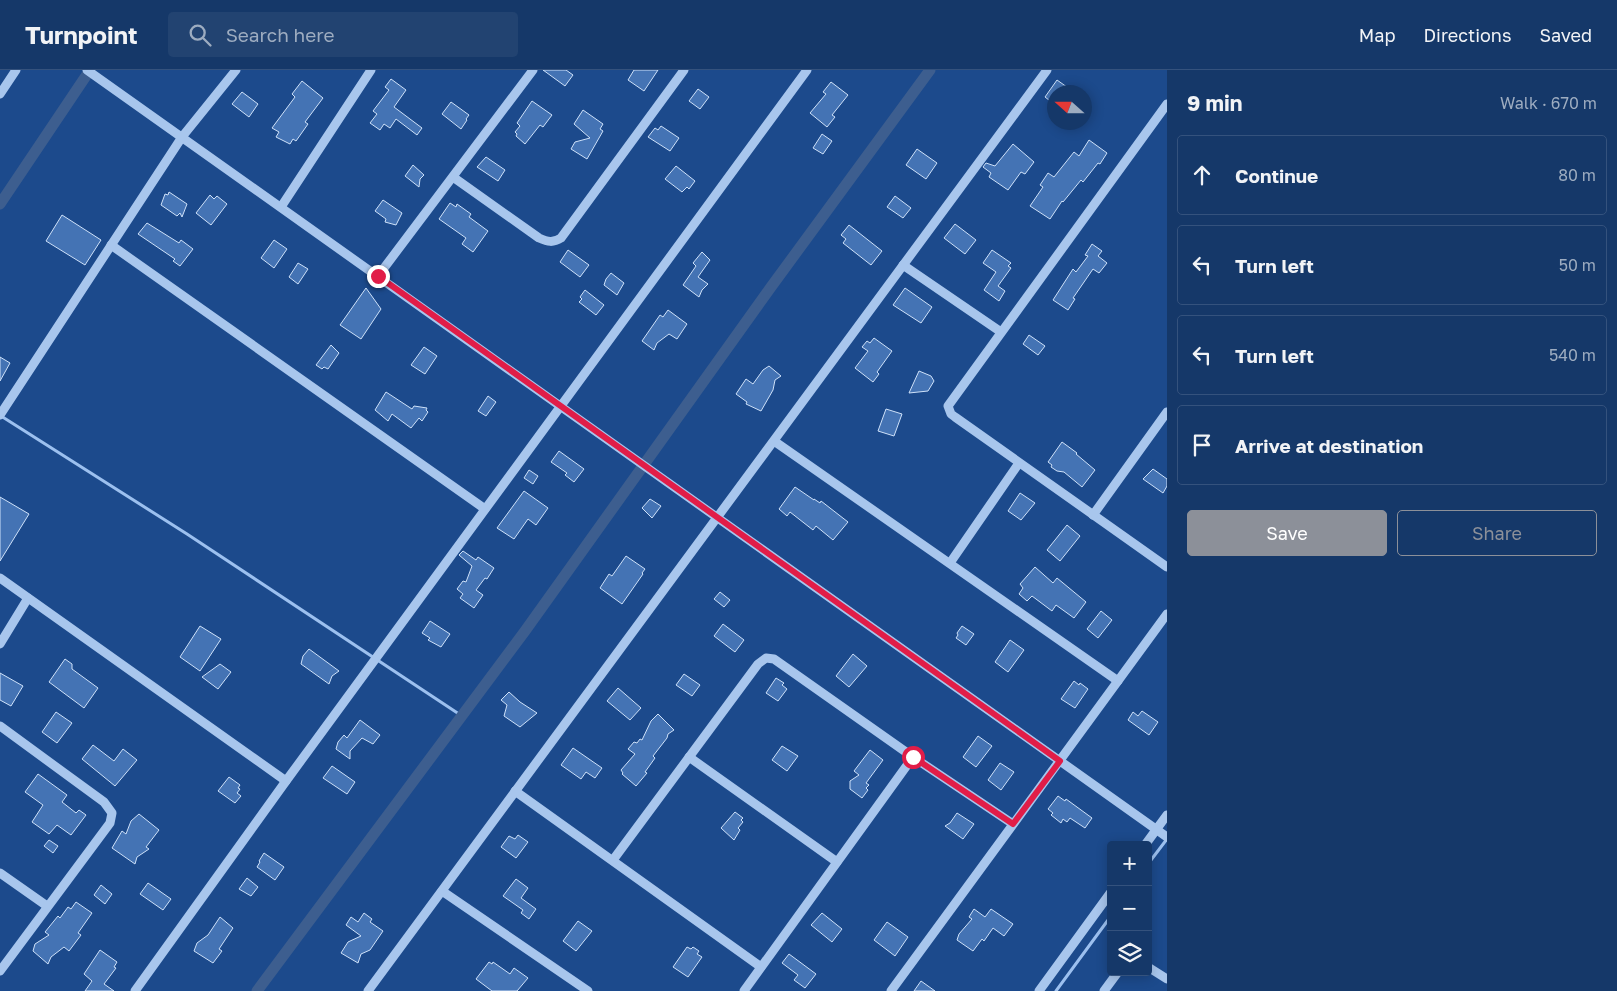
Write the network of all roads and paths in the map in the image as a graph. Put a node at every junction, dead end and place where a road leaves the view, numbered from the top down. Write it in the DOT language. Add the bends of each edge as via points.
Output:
graph roads {
  1 [pos="16,70"];
  2 [pos="87,70"];
  3 [pos="236,70"];
  4 [pos="371,70"];
  5 [pos="532,70"];
  6 [pos="684,70"];
  7 [pos="807,70"];
  8 [pos="1047,70"];
  9 [pos="0,94"];
  10 [pos="1167,104"];
  11 [pos="182,137"];
  12 [pos="453,177"];
  13 [pos="281,207"];
  14 [pos="111,245"];
  15 [pos="903,265"];
  16 [pos="378,276"];
  17 [pos="1001,332"];
  18 [pos="560,407"];
  19 [pos="1167,412"];
  20 [pos="0,414"];
  21 [pos="774,441"];
  22 [pos="1019,463"];
  23 [pos="485,509"];
  24 [pos="1093,515"];
  25 [pos="717,518"];
  26 [pos="950,564"];
  27 [pos="1167,567"];
  28 [pos="0,578"];
  29 [pos="28,598"];
  30 [pos="1167,614"];
  31 [pos="0,644"];
  32 [pos="1118,681"];
  33 [pos="0,726"];
  34 [pos="689,757"];
  35 [pos="913,757"];
  36 [pos="1060,761"];
  37 [pos="286,781"];
  38 [pos="515,791"];
  39 [pos="1167,815"];
  40 [pos="1013,824"];
  41 [pos="1156,830"];
  42 [pos="1167,837"];
  43 [pos="1148,841"];
  44 [pos="613,860"];
  45 [pos="837,862"];
  46 [pos="0,873"];
  47 [pos="442,891"];
  48 [pos="1107,898"];
  49 [pos="47,906"];
  50 [pos="761,967"];
  51 [pos="1152,970"];
  52 [pos="0,971"];
  53 [pos="1115,976"];
  54 [pos="1167,979"];
  55 [pos="135,991"];
  56 [pos="368,991"];
  57 [pos="588,991"];
  58 [pos="744,991"];
  59 [pos="891,991"];
  60 [pos="1039,991"];
  61 [pos="1104,991"];
  1 -- 9 [label="street"];
  2 -- 11 [label="street"];
  3 -- 11 [label="street"];
  4 -- 13 [label="street"];
  5 -- 12 [label="street"];
  6 -- 12 [label="street" via="555,242 539,238"];
  7 -- 18 [label="street"];
  8 -- 15 [label="street"];
  10 -- 17 [label="street"];
  11 -- 13 [label="street"];
  11 -- 14 [label="street"];
  12 -- 16 [label="street"];
  13 -- 16 [label="street"];
  14 -- 20 [label="street"];
  14 -- 23 [label="street"];
  15 -- 17 [label="street"];
  15 -- 21 [label="street"];
  16 -- 18 [label="street"];
  17 -- 22 [label="street" via="948,406 951,414"];
  18 -- 23 [label="street"];
  18 -- 25 [label="street"];
  19 -- 24 [label="street"];
  21 -- 25 [label="street"];
  21 -- 26 [label="street"];
  22 -- 24 [label="street"];
  22 -- 26 [label="street"];
  23 -- 37 [label="street"];
  24 -- 27 [label="street"];
  25 -- 36 [label="street"];
  25 -- 38 [label="street"];
  26 -- 32 [label="street"];
  28 -- 29 [label="street"];
  29 -- 31 [label="street"];
  29 -- 37 [label="street"];
  30 -- 32 [label="street"];
  32 -- 36 [label="street"];
  33 -- 49 [label="street" via="104,802 112,813 110,823"];
  34 -- 35 [label="street" via="758,664 766,658 774,659"];
  34 -- 44 [label="street"];
  34 -- 45 [label="street"];
  35 -- 40 [label="street"];
  35 -- 45 [label="street"];
  36 -- 40 [label="street"];
  36 -- 41 [label="street"];
  37 -- 55 [label="street"];
  38 -- 44 [label="street"];
  38 -- 47 [label="street"];
  39 -- 41 [label="street"];
  40 -- 59 [label="street"];
  41 -- 42 [label="street"];
  41 -- 43 [label="street"];
  44 -- 50 [label="street"];
  45 -- 50 [label="street"];
  46 -- 49 [label="street"];
  47 -- 56 [label="street"];
  47 -- 57 [label="street"];
  48 -- 60 [label="street"];
  49 -- 52 [label="street"];
  50 -- 58 [label="street"];
  51 -- 54 [label="street"];
  53 -- 61 [label="street"];
}
